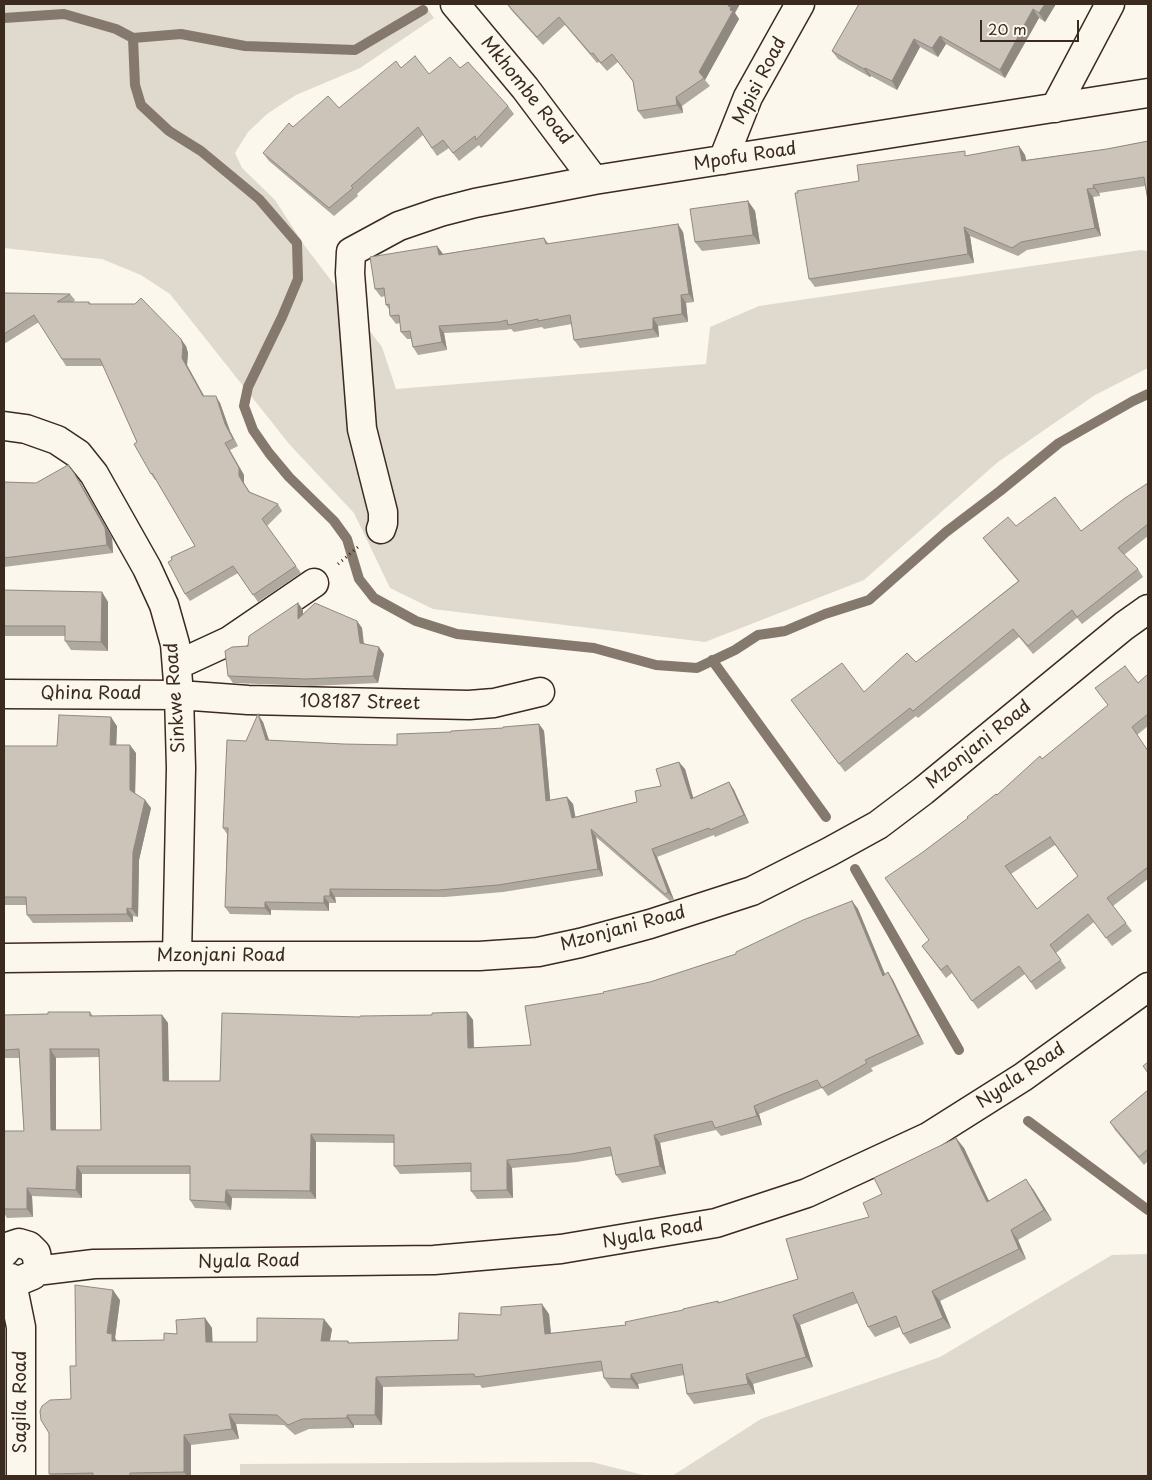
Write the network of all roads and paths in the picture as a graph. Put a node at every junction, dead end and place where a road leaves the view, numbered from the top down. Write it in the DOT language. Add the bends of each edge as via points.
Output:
graph roads {
  1 [pos="455,4"];
  2 [pos="800,4"];
  3 [pos="1110,4"];
  4 [pos="1148,93"];
  5 [pos="1055,108"];
  6 [pos="723,160"];
  7 [pos="594,180"];
  8 [pos="4,426"];
  9 [pos="381,529"];
  10 [pos="314,583"];
  11 [pos="1148,609"];
  12 [pos="177,665"];
  13 [pos="540,692"];
  14 [pos="4,694"];
  15 [pos="178,695"];
  16 [pos="177,956"];
  17 [pos="4,958"];
  18 [pos="1148,987"];
  19 [pos="14,1265"];
  20 [pos="20,1476"];
  1 -- 7 [label="street, Mkhombe Road" via="525,88"];
  2 -- 6 [label="street, Mpisi Road" via="748,97"];
  3 -- 5 [label="street"];
  4 -- 5 [label="street, Mpofu Road"];
  5 -- 6 [label="street, Mpofu Road"];
  6 -- 7 [label="street, Mpofu Road"];
  7 -- 9 [label="street, Mpofu Road" via="440,212 399,226 351,252 362,429 383,512"];
  8 -- 12 [label="street, Sinkwe Road" via="26,429 56,440 78,454 94,474 164,605"];
  9 -- 10 [label="path"];
  10 -- 12 [label="street" via="229,641"];
  11 -- 16 [label="street, Mzonjani Road" via="878,825 752,891 650,924 538,952 479,956"];
  12 -- 15 [label="street, Sinkwe Road"];
  13 -- 15 [label="street, 108187 Street" via="494,703 469,705 248,700"];
  14 -- 15 [label="street, Qhina Road"];
  15 -- 16 [label="street, Sinkwe Road" via="181,768"];
  16 -- 17 [label="street, Mzonjani Road"];
  18 -- 19 [label="street, Nyala Road" via="1023,1077 928,1137 807,1193 716,1223 560,1249 434,1260"];
  19 -- 20 [label="street, Sagila Road" via="21,1327"];
}
